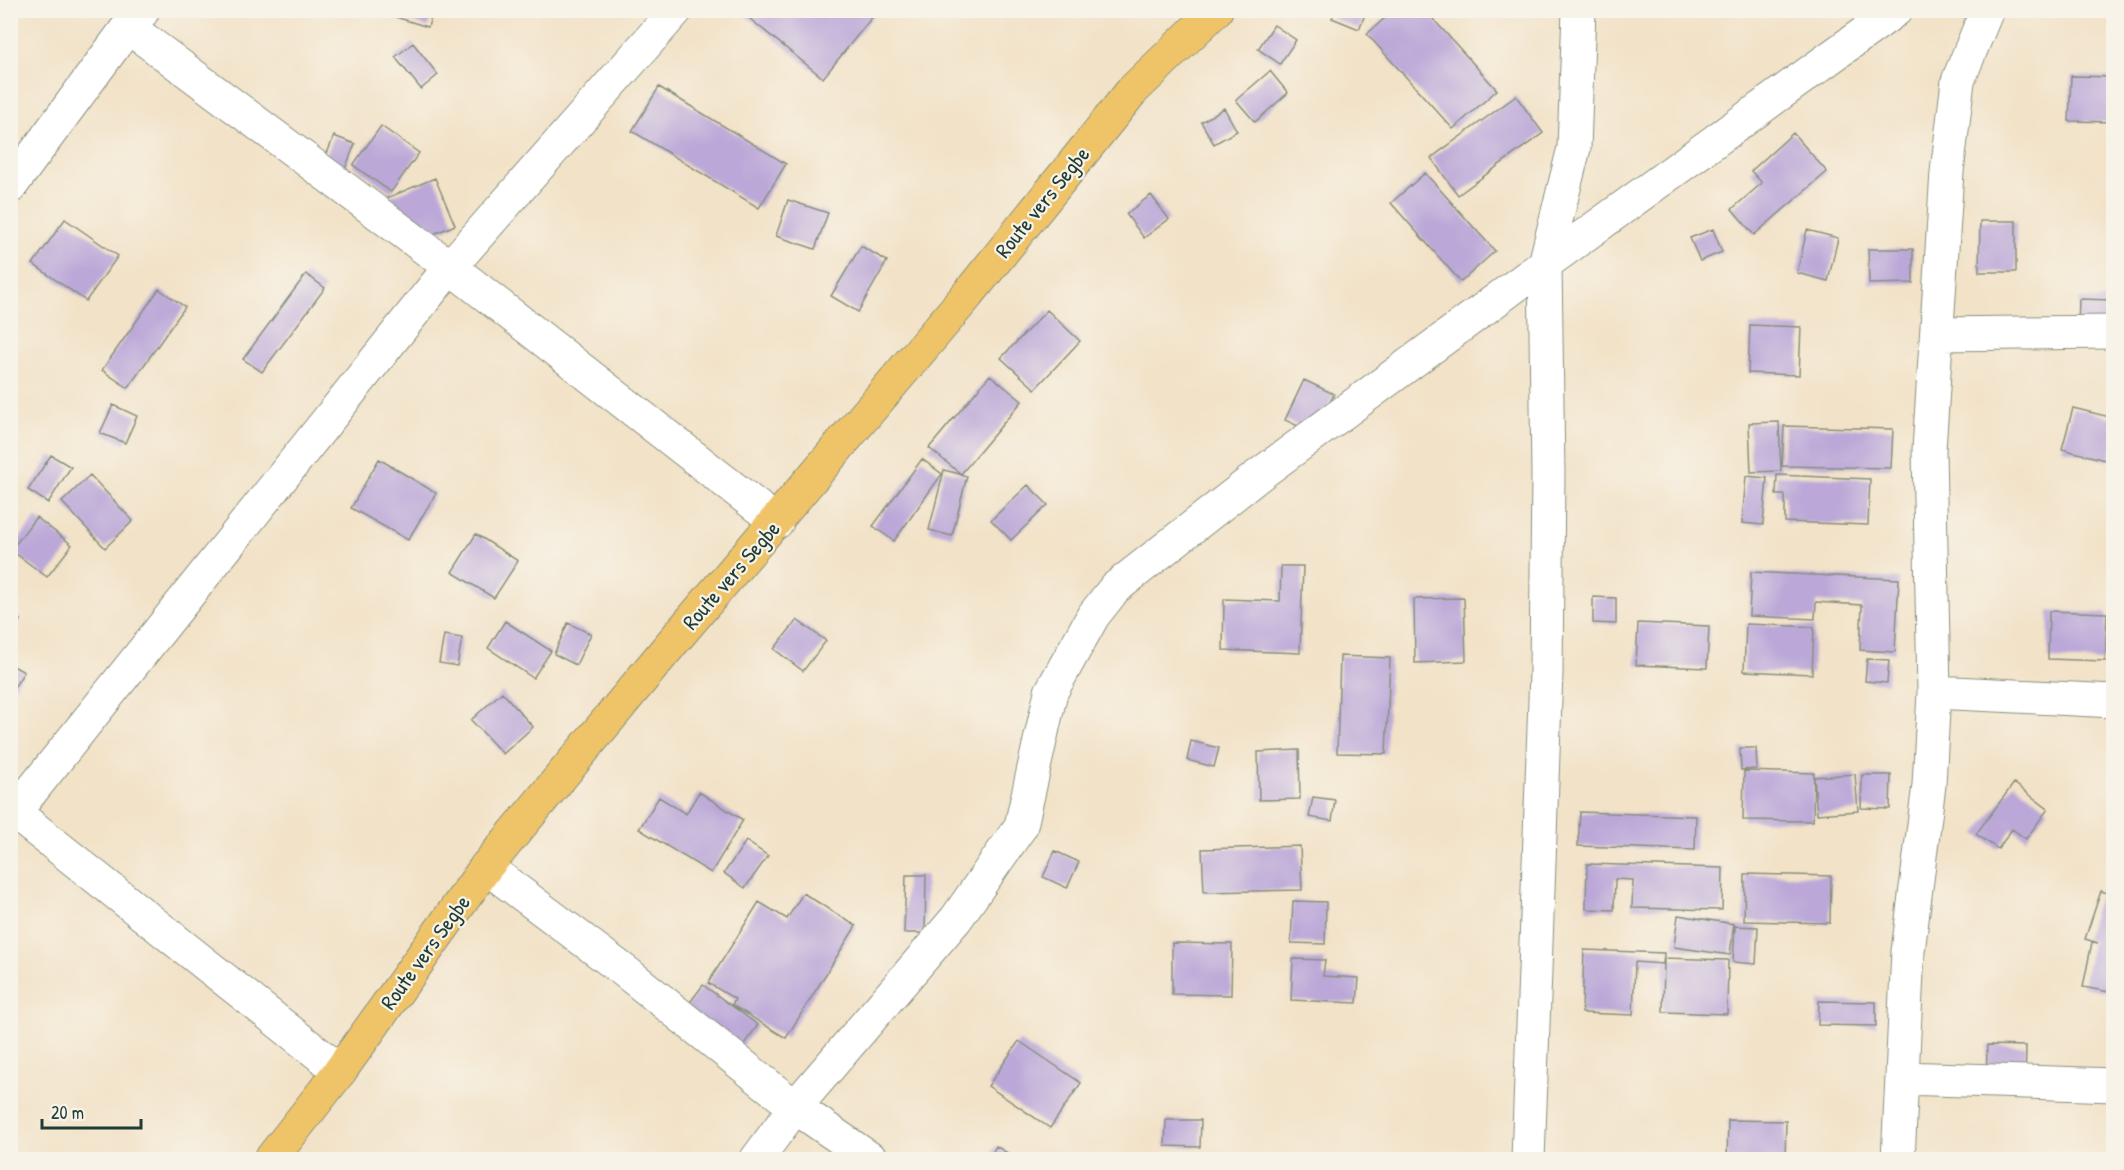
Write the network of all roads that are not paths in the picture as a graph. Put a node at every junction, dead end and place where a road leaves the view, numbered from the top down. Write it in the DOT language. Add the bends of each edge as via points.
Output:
graph roads {
  1 [pos="676,10"];
  2 [pos="1216,10"];
  3 [pos="1579,10"];
  4 [pos="1896,10"];
  5 [pos="1987,10"];
  6 [pos="136,19"];
  7 [pos="10,187"];
  8 [pos="1545,264"];
  9 [pos="450,267"];
  10 [pos="2114,332"];
  11 [pos="1939,334"];
  12 [pos="777,522"];
  13 [pos="1934,692"];
  14 [pos="2114,701"];
  15 [pos="12,813"];
  16 [pos="486,867"];
  17 [pos="340,1071"];
  18 [pos="1902,1078"];
  19 [pos="2114,1085"];
  20 [pos="795,1107"];
  21 [pos="270,1160"];
  22 [pos="756,1160"];
  23 [pos="872,1160"];
  24 [pos="1528,1160"];
  25 [pos="1898,1160"];
  1 -- 9 [label="street"];
  2 -- 12 [label="main road, Route vers Segbe" via="1132,91"];
  3 -- 8 [label="street" via="1574,148"];
  4 -- 8 [label="street"];
  5 -- 11 [label="street" via="1958,81 1947,172"];
  6 -- 7 [label="street"];
  6 -- 9 [label="street"];
  8 -- 20 [label="street" via="1259,475 1115,588 1094,616 1051,692 1021,826 957,919"];
  8 -- 24 [label="street" via="1546,673"];
  9 -- 12 [label="street"];
  9 -- 15 [label="street"];
  10 -- 11 [label="street"];
  11 -- 13 [label="street" via="1929,450"];
  12 -- 16 [label="main road, Route vers Segbe"];
  13 -- 14 [label="street"];
  13 -- 18 [label="street" via="1929,784 1908,951"];
  15 -- 17 [label="street"];
  16 -- 17 [label="main road, Route vers Segbe"];
  16 -- 20 [label="street"];
  17 -- 21 [label="main road, Route vers Segbe"];
  18 -- 19 [label="street"];
  18 -- 25 [label="street"];
  20 -- 22 [label="street"];
  20 -- 23 [label="street"];
}
